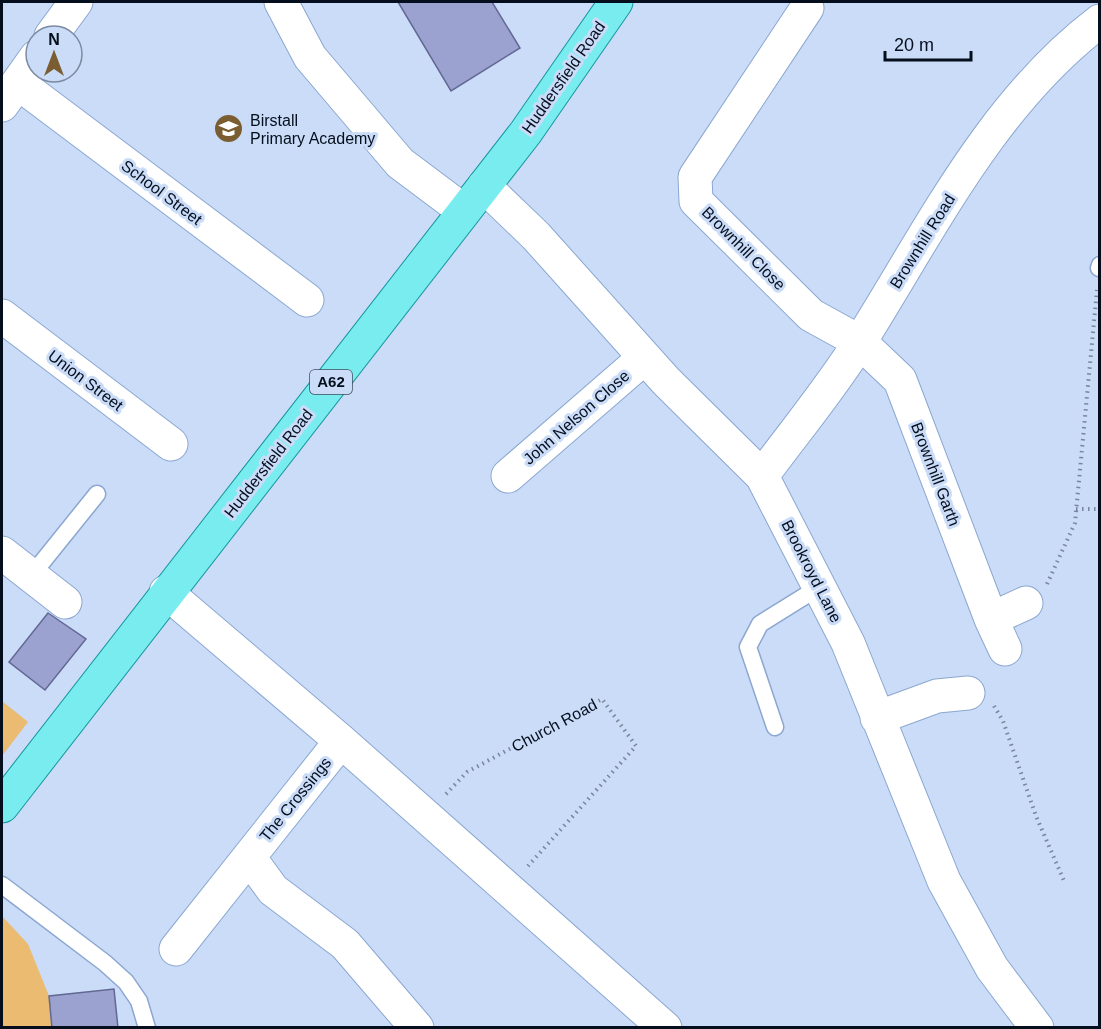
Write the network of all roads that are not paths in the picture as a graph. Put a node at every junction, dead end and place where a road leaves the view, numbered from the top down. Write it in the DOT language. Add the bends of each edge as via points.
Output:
graph roads {
  1 [pos="76,2"];
  2 [pos="281,2"];
  3 [pos="616,2"];
  4 [pos="807,8"];
  5 [pos="1100,21"];
  6 [pos="60,24"];
  7 [pos="18,82"];
  8 [pos="484,186"];
  9 [pos="464,211"];
  10 [pos="307,300"];
  11 [pos="2,316"];
  12 [pos="860,342"];
  13 [pos="644,358"];
  14 [pos="171,444"];
  15 [pos="508,476"];
  16 [pos="762,476"];
  17 [pos="97,494"];
  18 [pos="2,553"];
  19 [pos="31,576"];
  20 [pos="821,586"];
  21 [pos="166,592"];
  22 [pos="65,602"];
  23 [pos="1026,603"];
  24 [pos="991,619"];
  25 [pos="1005,649"];
  26 [pos="968,693"];
  27 [pos="877,718"];
  28 [pos="775,727"];
  29 [pos="341,741"];
  30 [pos="2,806"];
  31 [pos="249,857"];
  32 [pos="2,885"];
  33 [pos="176,950"];
  34 [pos="147,1028"];
  35 [pos="417,1028"];
  36 [pos="665,1028"];
  37 [pos="1037,1028"];
  1 -- 6 [label="street"];
  2 -- 9 [label="street" via="310,57 400,163"];
  3 -- 8 [label="main road, Huddersfield Road / A62"];
  4 -- 12 [label="street, Brownhill Close" via="695,177 696,201 811,315"];
  5 -- 12 [label="street, Brownhill Road" via="1070,43 1010,106 941,207"];
  7 -- 10 [label="street, School Street"];
  8 -- 9 [label="main road, Huddersfield Road / A62"];
  8 -- 13 [label="street, Brookroyd Lane" via="536,236"];
  9 -- 21 [label="main road, Huddersfield Road / A62"];
  11 -- 14 [label="street, Union Street"];
  12 -- 16 [label="street, Brownhill Road"];
  12 -- 24 [label="street, Brownhill Garth" via="900,380"];
  13 -- 15 [label="street, John Nelson Close"];
  13 -- 16 [label="street, Brookroyd Lane"];
  16 -- 20 [label="street, Brookroyd Lane"];
  17 -- 19 [label="lane"];
  18 -- 19 [label="street"];
  19 -- 22 [label="street"];
  20 -- 27 [label="street, Brookroyd Lane"];
  20 -- 28 [label="lane" via="760,624 748,647"];
  21 -- 29 [label="street"];
  21 -- 30 [label="main road, Huddersfield Road / A62"];
  23 -- 24 [label="street"];
  24 -- 25 [label="street, Brownhill Garth"];
  26 -- 27 [label="street" via="937,696"];
  27 -- 37 [label="street, Brookroyd Lane" via="944,881 992,969"];
  29 -- 31 [label="street, The Crossings"];
  29 -- 36 [label="street"];
  31 -- 33 [label="street, The Crossings"];
  31 -- 35 [label="street, The Crossings" via="273,890 345,944"];
  32 -- 34 [label="lane" via="126,982 139,1001"];
}
